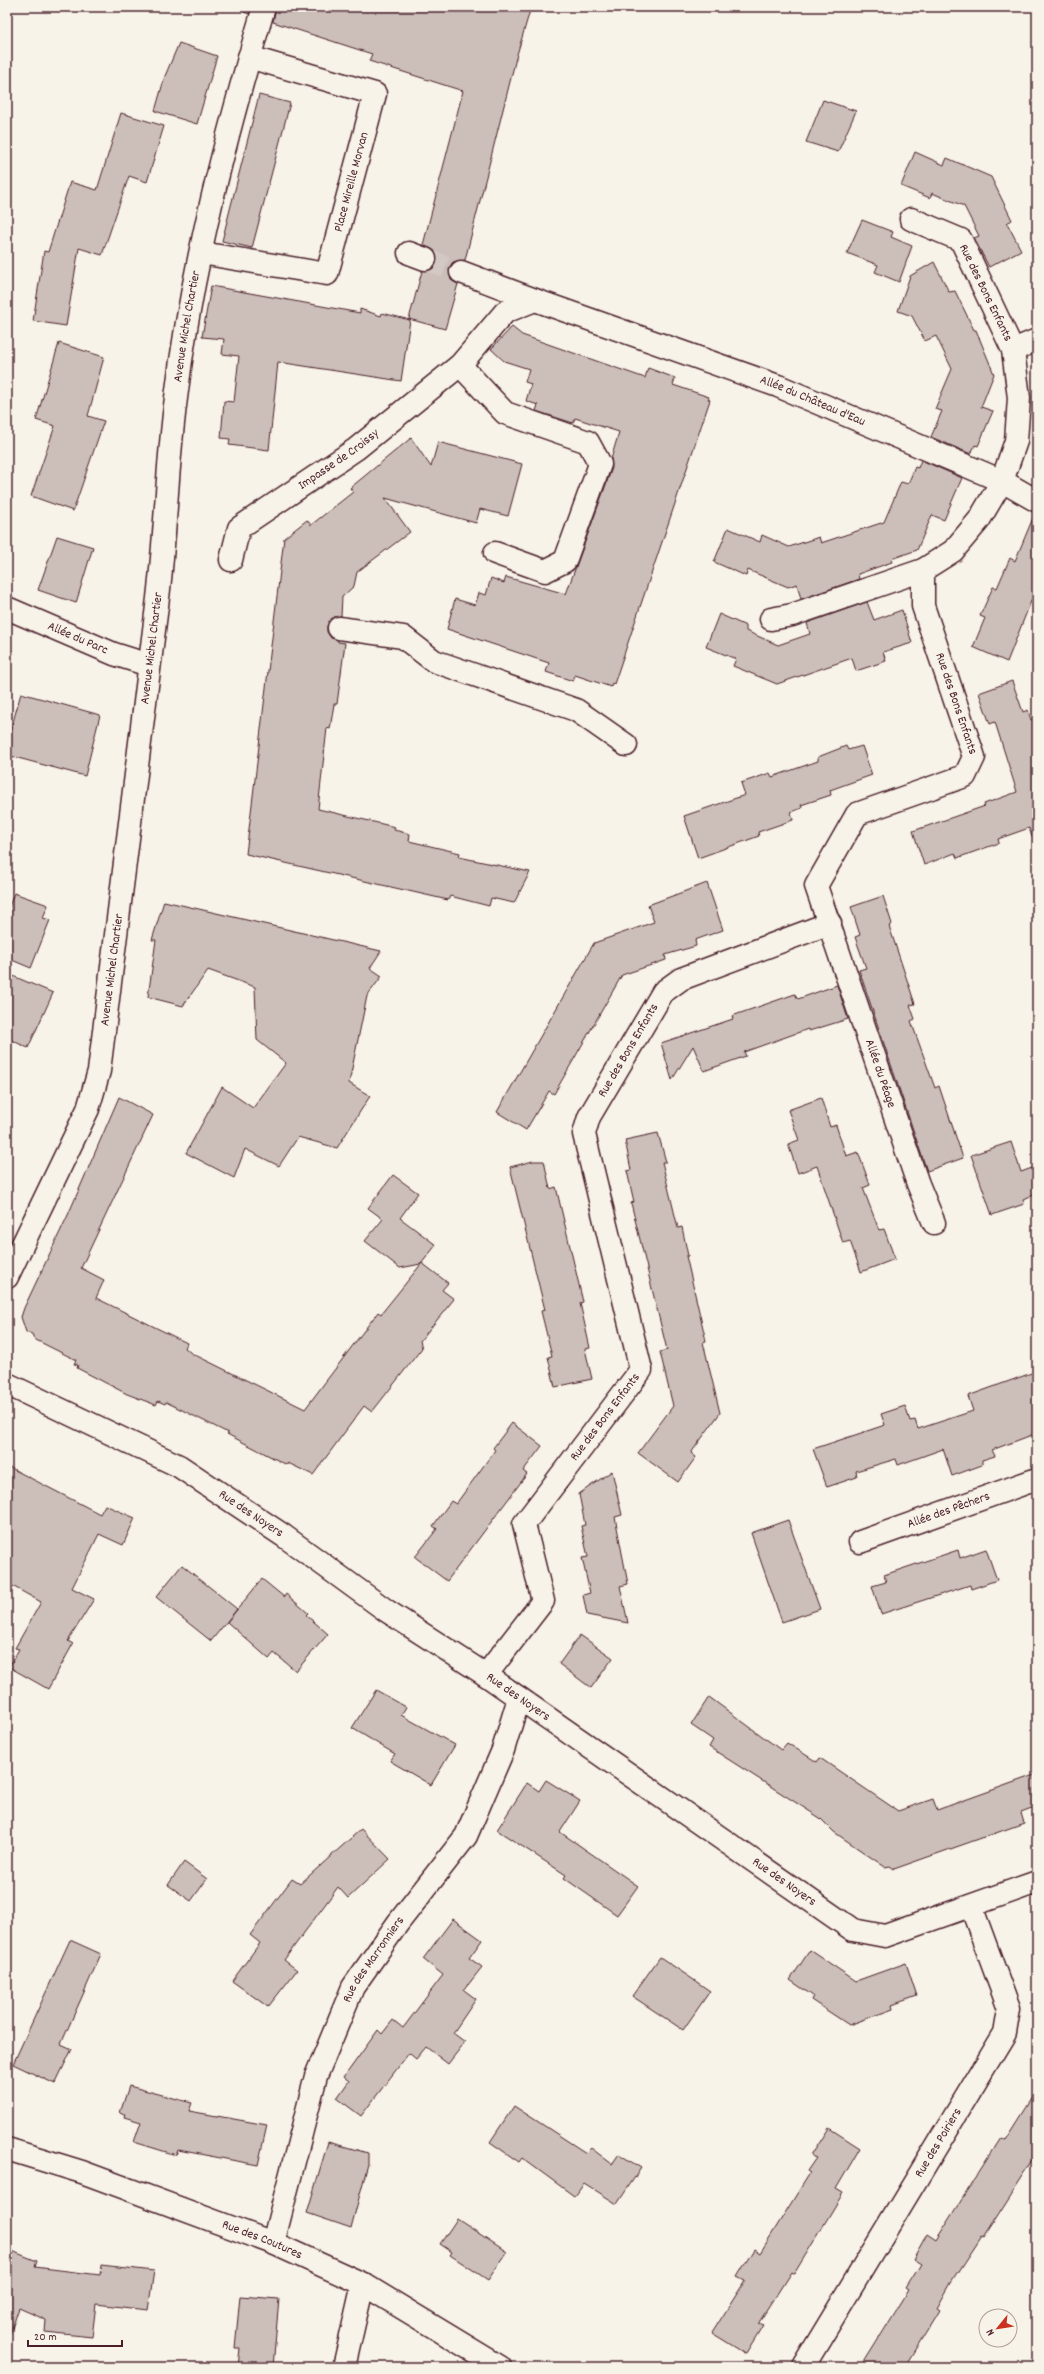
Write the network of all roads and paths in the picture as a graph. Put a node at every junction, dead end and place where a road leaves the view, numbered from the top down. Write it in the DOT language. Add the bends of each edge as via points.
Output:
graph roads {
  1 [pos="264,7"];
  2 [pos="249,57"];
  3 [pos="911,219"];
  4 [pos="201,253"];
  5 [pos="461,272"];
  6 [pos="535,300"];
  7 [pos="1037,340"];
  8 [pos="1013,350"];
  9 [pos="460,365"];
  10 [pos="1002,481"];
  11 [pos="1037,501"];
  12 [pos="495,554"];
  13 [pos="231,560"];
  14 [pos="923,570"];
  15 [pos="7,608"];
  16 [pos="771,619"];
  17 [pos="339,628"];
  18 [pos="149,665"];
  19 [pos="626,745"];
  20 [pos="830,923"];
  21 [pos="934,1223"];
  22 [pos="7,1277"];
  23 [pos="7,1384"];
  24 [pos="1037,1479"];
  25 [pos="860,1542"];
  26 [pos="486,1675"];
  27 [pos="519,1698"];
  28 [pos="1037,1882"];
  29 [pos="971,1906"];
  30 [pos="7,2149"];
  31 [pos="273,2243"];
  32 [pos="363,2284"];
  33 [pos="344,2367"];
  34 [pos="500,2367"];
  35 [pos="802,2367"];
  1 -- 2 [label="street, Avenue Michel Chartier"];
  2 -- 4 [label="street, Avenue Michel Chartier" via="216,178"];
  2 -- 4 [label="street, Place Mireille Morvan" via="375,94 327,274"];
  3 -- 8 [label="street, Rue des Bons Enfants" via="961,240"];
  4 -- 18 [label="street, Avenue Michel Chartier" via="189,309 176,397"];
  5 -- 6 [label="street"];
  6 -- 9 [label="street, Impasse de Croissy" via="505,312"];
  6 -- 10 [label="street, Allée du Château d'Eau" via="778,386"];
  7 -- 8 [label="street, Rue des Bons Enfants"];
  8 -- 10 [label="street, Rue des Bons Enfants" via="1019,398 1016,441"];
  9 -- 12 [label="street" via="505,413 588,442 600,464 565,561 545,571"];
  9 -- 13 [label="street, Impasse de Croissy" via="356,449 239,528"];
  10 -- 11 [label="street, Allée du Château d'Eau"];
  10 -- 14 [label="street, Rue des Bons Enfants" via="980,520 952,551"];
  14 -- 16 [label="street, Rue des Bons Enfants"];
  14 -- 20 [label="street, Rue des Bons Enfants" via="923,606 974,757 965,776 857,814 816,886"];
  15 -- 18 [label="street, Allée du Parc" via="114,654"];
  17 -- 19 [label="street" via="403,637 434,661 576,710"];
  18 -- 22 [label="street, Avenue Michel Chartier" via="135,803 99,1071 88,1109"];
  20 -- 21 [label="street, Allée du Péage" via="918,1184"];
  20 -- 26 [label="street, Rue des Bons Enfants" via="681,979 663,992 589,1116 584,1134 641,1370 524,1524 543,1601"];
  23 -- 26 [label="street, Rue des Noyers" via="179,1466 284,1536 387,1611"];
  24 -- 25 [label="street, Allée des Pêchers"];
  26 -- 27 [label="street, Rue des Noyers"];
  27 -- 29 [label="street, Rue des Noyers" via="854,1930 884,1936"];
  27 -- 31 [label="street, Rue des Marronniers" via="502,1750 466,1836 398,1922 353,1987 316,2076"];
  28 -- 29 [label="street, Rue des Noyers"];
  29 -- 35 [label="street, Rue des Poiriers" via="1009,2009 1005,2033"];
  30 -- 31 [label="street, Rue des Coutures" via="82,2172"];
  31 -- 32 [label="street, Rue des Coutures"];
  32 -- 33 [label="street"];
  32 -- 34 [label="street, Rue des Coutures"];
}
